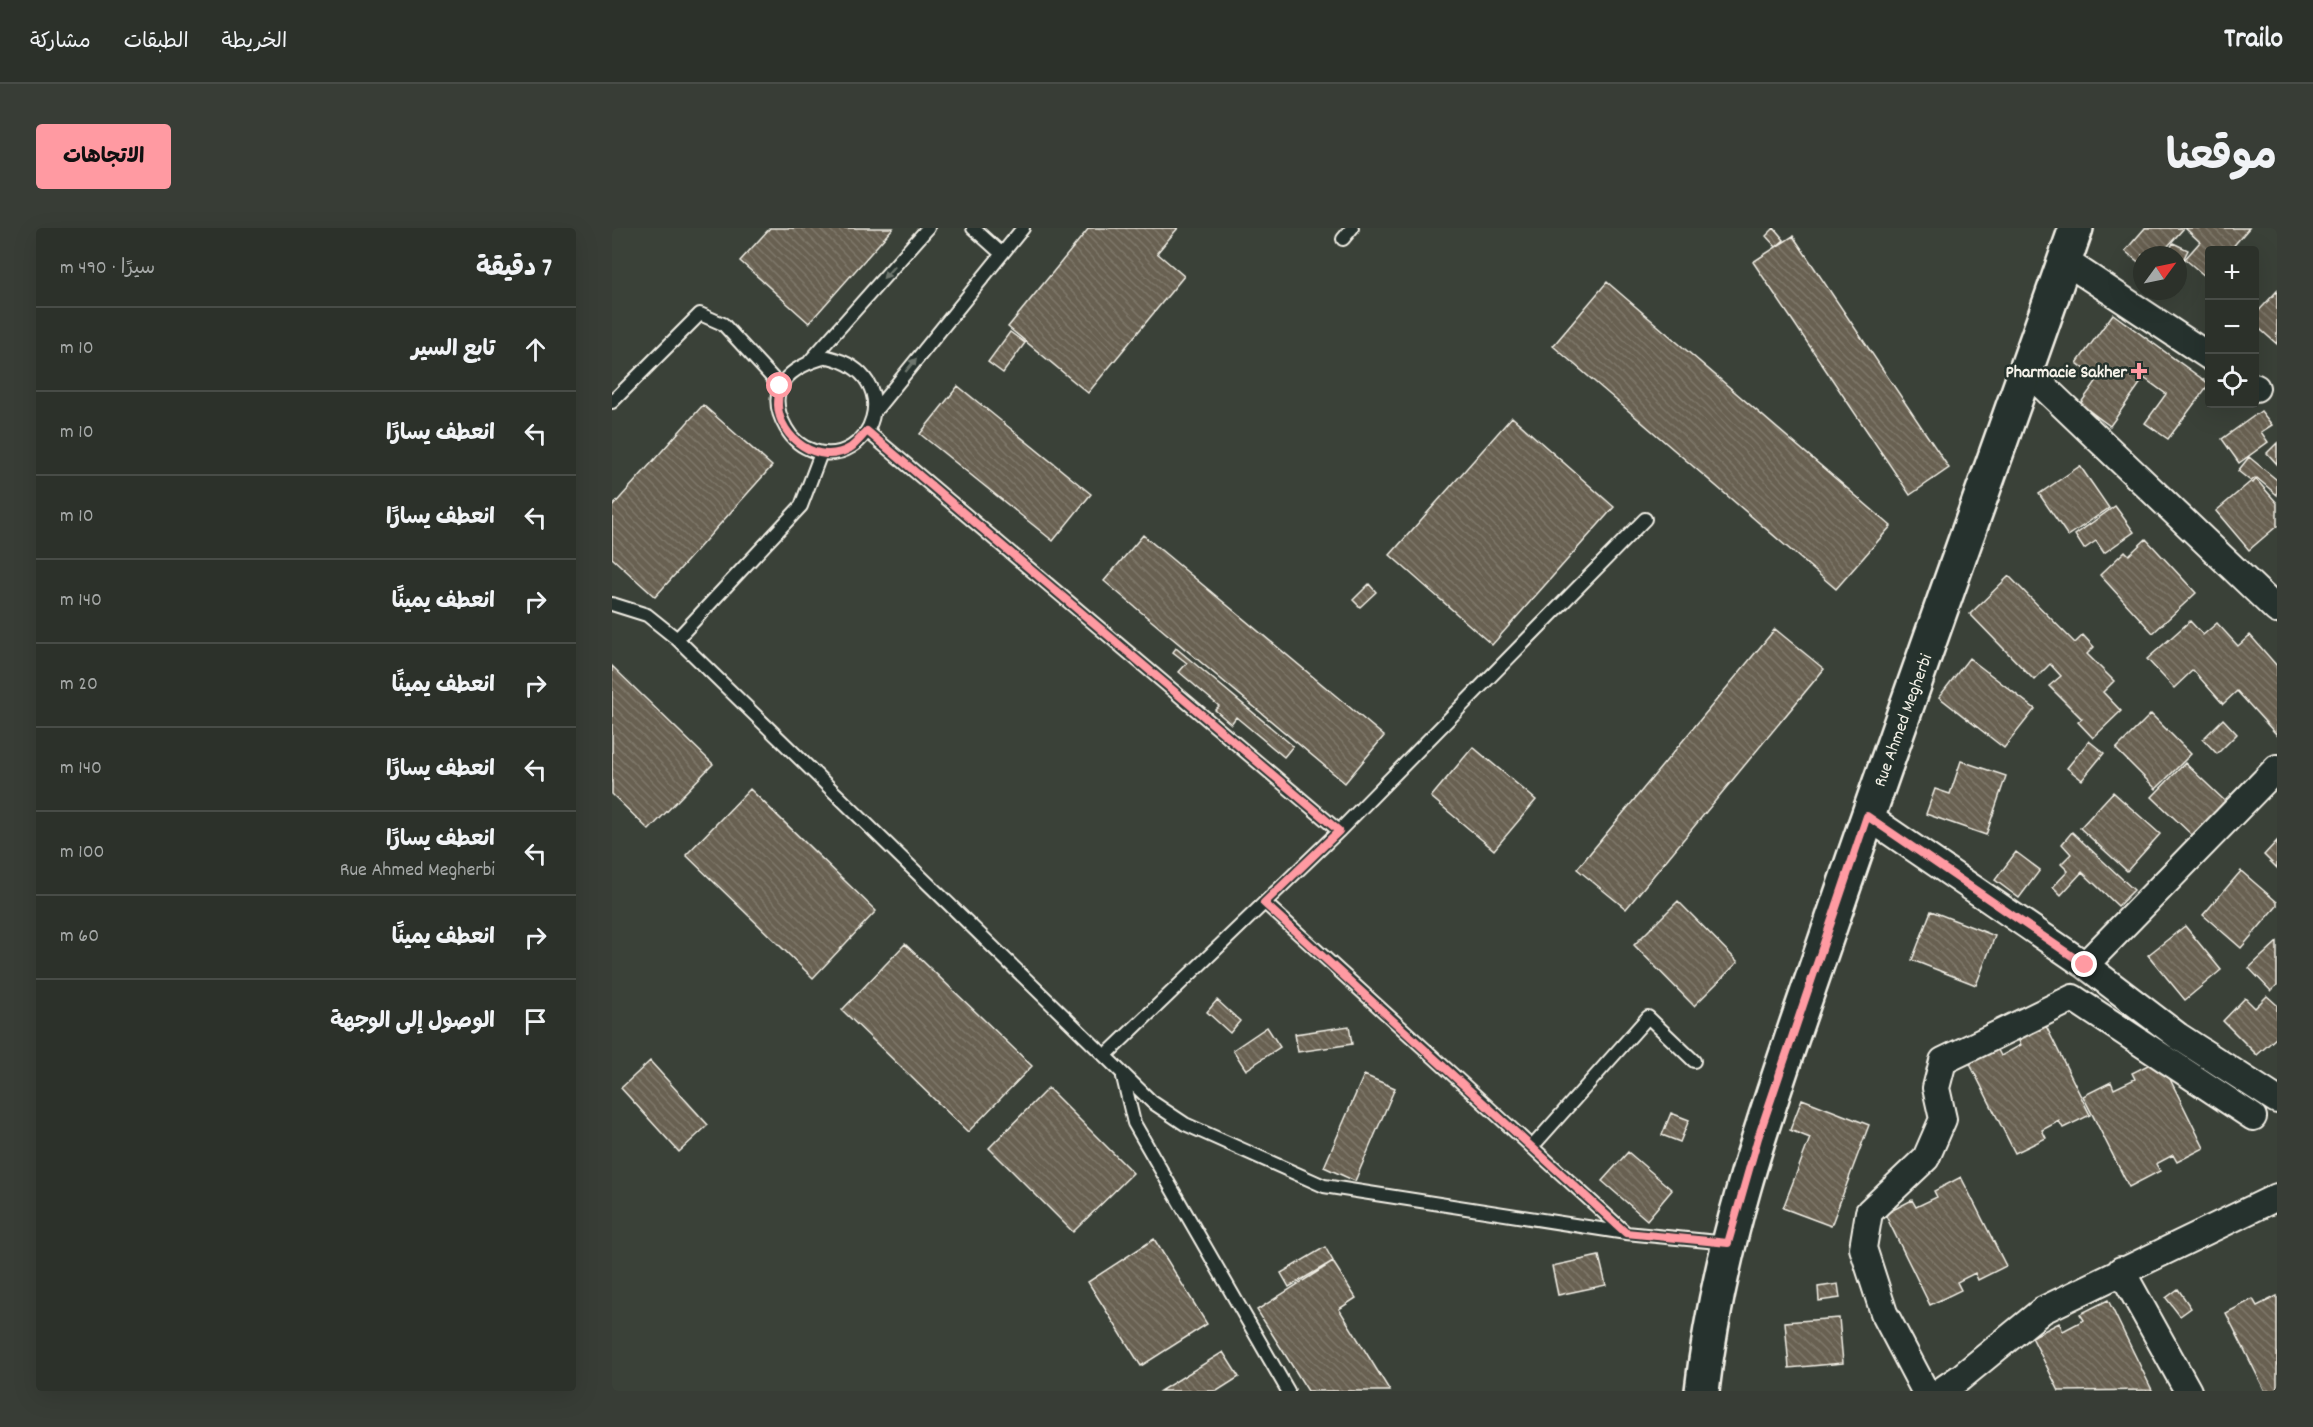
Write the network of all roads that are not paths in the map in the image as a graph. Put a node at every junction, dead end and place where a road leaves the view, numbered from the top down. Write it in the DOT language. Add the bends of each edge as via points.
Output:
graph roads {
  1 [pos="928,228"];
  2 [pos="973,228"];
  3 [pos="1023,228"];
  4 [pos="1352,228"];
  5 [pos="2076,228"];
  6 [pos="1343,239"];
  7 [pos="1002,254"];
  8 [pos="2065,261"];
  9 [pos="2205,354"];
  10 [pos="810,361"];
  11 [pos="2026,370"];
  12 [pos="780,386"];
  13 [pos="612,402"];
  14 [pos="875,411"];
  15 [pos="867,431"];
  16 [pos="821,453"];
  17 [pos="1645,519"];
  18 [pos="612,604"];
  19 [pos="2277,610"];
  20 [pos="677,639"];
  21 [pos="2277,768"];
  22 [pos="1867,816"];
  23 [pos="1339,831"];
  24 [pos="1264,903"];
  25 [pos="2085,965"];
  26 [pos="1105,1056"];
  27 [pos="1694,1060"];
  28 [pos="1123,1077"];
  29 [pos="2273,1091"];
  30 [pos="2253,1117"];
  31 [pos="1532,1147"];
  32 [pos="2277,1197"];
  33 [pos="1626,1233"];
  34 [pos="1728,1243"];
  35 [pos="2121,1270"];
  36 [pos="1956,1387"];
  37 [pos="1288,1391"];
  38 [pos="1702,1391"];
  39 [pos="1925,1391"];
  40 [pos="2188,1391"];
  1 -- 10 [label="lane, one-way"];
  2 -- 7 [label="lane"];
  3 -- 7 [label="lane"];
  4 -- 6 [label="lane"];
  5 -- 8 [label="main road, Rue Ahmed Megherbi"];
  14 -- 7 [label="lane, one-way"];
  8 -- 9 [label="street"];
  8 -- 11 [label="main road, Rue Ahmed Megherbi"];
  10 -- 12 [label="lane" via="791,372"];
  10 -- 14 [label="lane" via="828,357 856,368 874,395"];
  11 -- 19 [label="street"];
  11 -- 22 [label="main road, Rue Ahmed Megherbi"];
  12 -- 13 [label="lane" via="723,324 700,314"];
  12 -- 16 [label="lane" via="778,406 785,427 806,449"];
  14 -- 15 [label="lane"];
  15 -- 16 [label="lane" via="850,448"];
  15 -- 23 [label="lane"];
  16 -- 20 [label="lane" via="801,506"];
  17 -- 23 [label="lane"];
  18 -- 20 [label="lane" via="648,615"];
  20 -- 26 [label="lane"];
  21 -- 25 [label="street"];
  22 -- 25 [label="street"];
  22 -- 34 [label="main road, Rue Ahmed Megherbi" via="1758,1138"];
  23 -- 24 [label="lane"];
  24 -- 26 [label="lane"];
  24 -- 31 [label="lane"];
  25 -- 29 [label="street" via="2178,1036"];
  26 -- 28 [label="lane"];
  27 -- 31 [label="lane" via="1648,1017"];
  28 -- 33 [label="lane" via="1185,1124 1324,1186"];
  28 -- 37 [label="lane" via="1134,1123"];
  30 -- 39 [label="street" via="2073,998 1943,1062 1936,1088 1943,1119 1926,1158 1869,1212 1863,1248 1884,1312"];
  31 -- 33 [label="lane"];
  32 -- 35 [label="street"];
  33 -- 34 [label="lane"];
  34 -- 38 [label="main road, Rue Ahmed Megherbi" via="1708,1337"];
  35 -- 36 [label="street" via="2043,1310"];
  35 -- 40 [label="street"];
}
